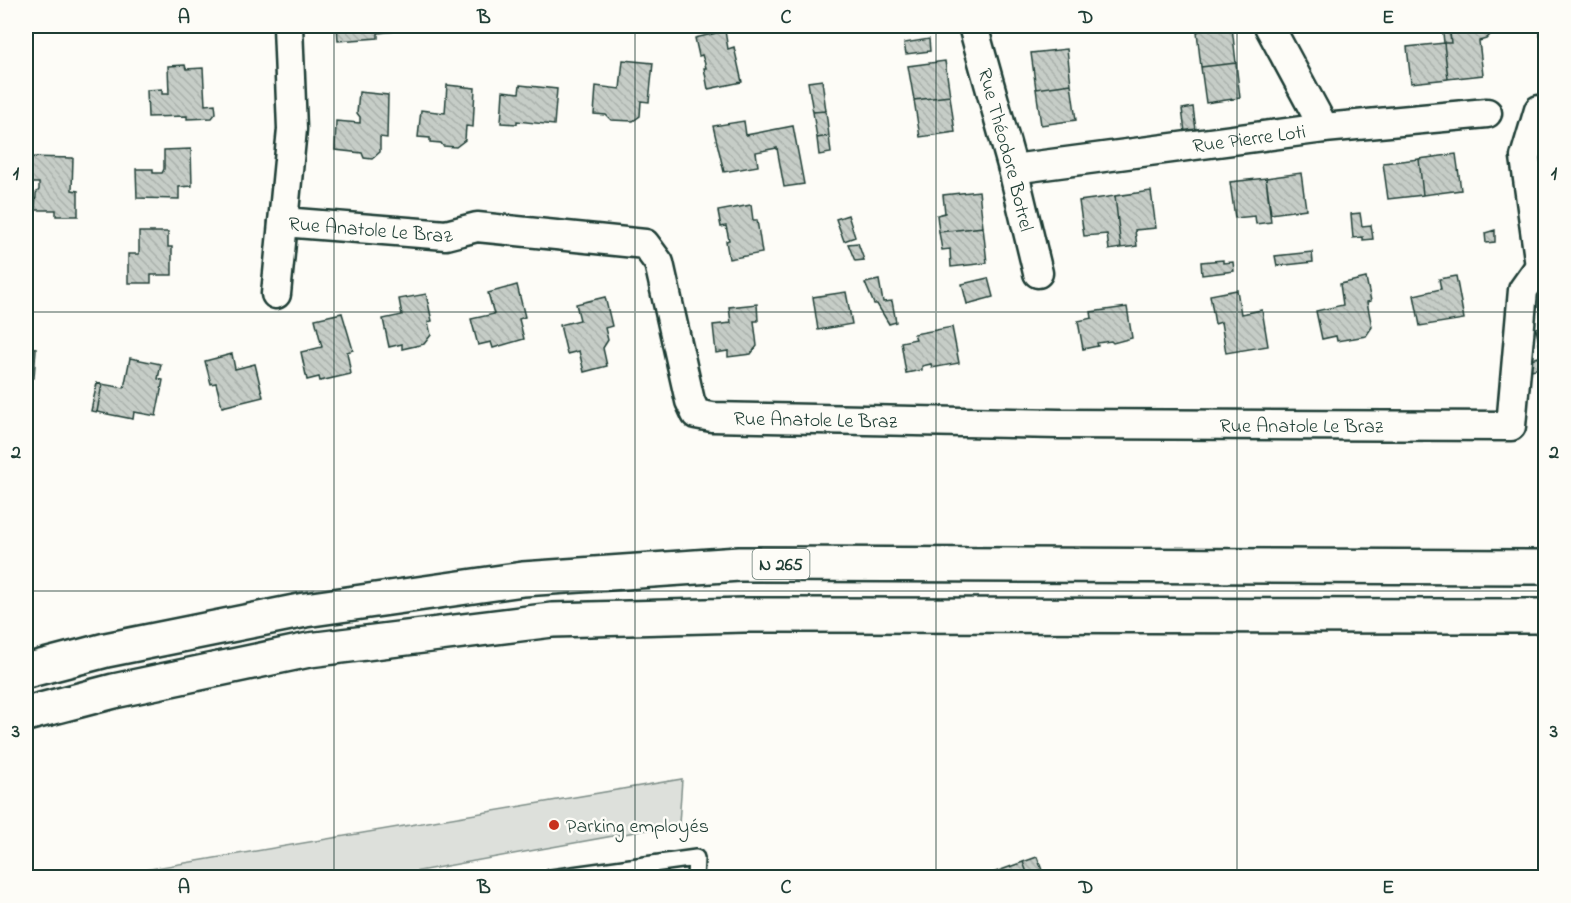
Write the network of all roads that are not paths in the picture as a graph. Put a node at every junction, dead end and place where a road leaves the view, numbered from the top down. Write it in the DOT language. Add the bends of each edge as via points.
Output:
graph roads {
  1 [pos="288,26"];
  2 [pos="973,26"];
  3 [pos="1269,26"];
  4 [pos="1539,110"];
  5 [pos="1487,113"];
  6 [pos="1324,128"];
  7 [pos="1013,169"];
  8 [pos="283,222"];
  9 [pos="1543,265"];
  10 [pos="1038,273"];
  11 [pos="276,294"];
  12 [pos="1545,567"];
  13 [pos="1545,616"];
  14 [pos="26,671"];
  15 [pos="26,714"];
  16 [pos="551,878"];
  17 [pos="696,878"];
  1 -- 8 [label="street, Rue Anatole Le Braz" via="292,129"];
  2 -- 7 [label="street, Rue Théodore Botrel"];
  3 -- 6 [label="street"];
  4 -- 9 [label="street, Rue Anatole Le Braz" via="1525,157"];
  5 -- 6 [label="street, Rue Pierre Loti"];
  6 -- 7 [label="street, Rue Pierre Loti"];
  7 -- 10 [label="street, Rue Théodore Botrel"];
  8 -- 9 [label="street, Rue Anatole Le Braz" via="446,235 477,227 645,244 659,263 690,401 696,414 712,417 1059,424 1511,426 1523,290"];
  8 -- 11 [label="street"];
  12 -- 14 [label="highway, N 265" via="739,564 523,579 305,610 106,650"];
  13 -- 15 [label="highway" via="744,615 552,620 309,650 114,691"];
  16 -- 17 [label="lane" via="696,858"];
}
